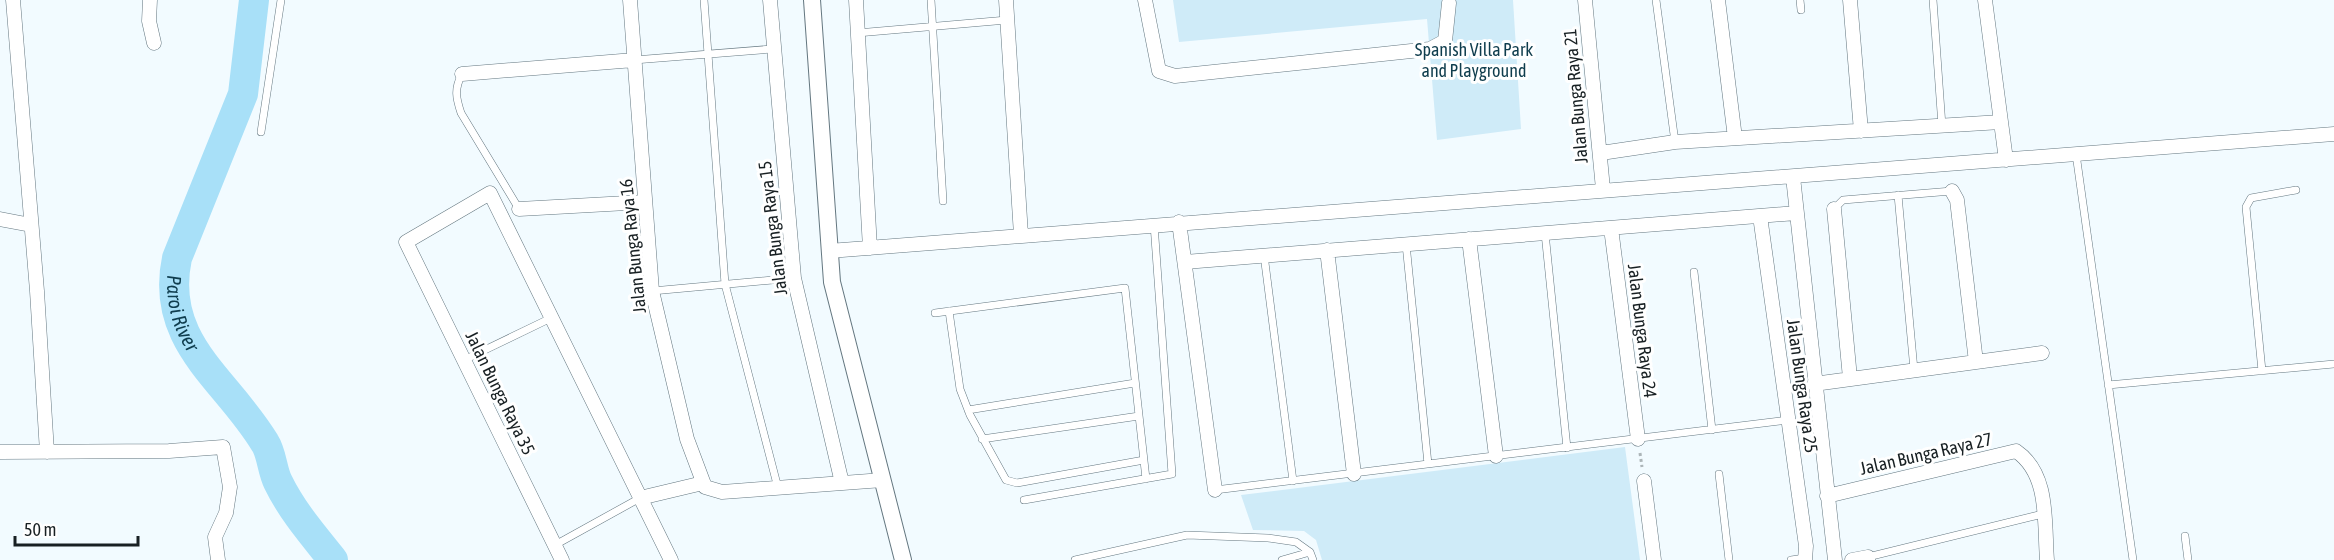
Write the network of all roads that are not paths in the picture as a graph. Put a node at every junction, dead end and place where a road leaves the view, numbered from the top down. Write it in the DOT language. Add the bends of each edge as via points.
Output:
graph roads {
  1 [pos="13,0"];
  2 [pos="150,0"];
  3 [pos="281,0"];
  4 [pos="630,0"];
  5 [pos="704,0"];
  6 [pos="770,0"];
  7 [pos="812,0"];
  8 [pos="856,0"];
  9 [pos="931,0"];
  10 [pos="1006,0"];
  11 [pos="1144,0"];
  12 [pos="1585,0"];
  13 [pos="1656,0"];
  14 [pos="1718,0"];
  15 [pos="1800,0"];
  16 [pos="1850,0"];
  17 [pos="1933,0"];
  18 [pos="1985,0"];
  19 [pos="1449,3"];
  20 [pos="1802,10"];
  21 [pos="1007,20"];
  22 [pos="932,25"];
  23 [pos="857,33"];
  24 [pos="154,43"];
  25 [pos="772,49"];
  26 [pos="708,54"];
  27 [pos="634,60"];
  28 [pos="462,74"];
  29 [pos="2001,122"];
  30 [pos="1942,126"];
  31 [pos="1862,131"];
  32 [pos="261,132"];
  33 [pos="2334,134"];
  34 [pos="1735,138"];
  35 [pos="1675,142"];
  36 [pos="1600,153"];
  37 [pos="2076,154"];
  38 [pos="2006,159"];
  39 [pos="1793,177"];
  40 [pos="1603,189"];
  41 [pos="2296,190"];
  42 [pos="1953,191"];
  43 [pos="1898,195"];
  44 [pos="943,201"];
  45 [pos="645,202"];
  46 [pos="519,209"];
  47 [pos="1834,210"];
  48 [pos="1796,213"];
  49 [pos="1760,216"];
  50 [pos="0,219"];
  51 [pos="1179,222"];
  52 [pos="1154,224"];
  53 [pos="31,225"];
  54 [pos="1611,228"];
  55 [pos="1545,233"];
  56 [pos="1021,235"];
  57 [pos="1469,239"];
  58 [pos="1406,244"];
  59 [pos="870,248"];
  60 [pos="1327,250"];
  61 [pos="830,251"];
  62 [pos="1264,255"];
  63 [pos="1185,262"];
  64 [pos="1694,272"];
  65 [pos="794,278"];
  66 [pos="725,284"];
  67 [pos="652,291"];
  68 [pos="949,311"];
  69 [pos="935,313"];
  70 [pos="551,318"];
  71 [pos="2042,353"];
  72 [pos="464,360"];
  73 [pos="1976,362"];
  74 [pos="2334,364"];
  75 [pos="1914,370"];
  76 [pos="2262,371"];
  77 [pos="1850,378"];
  78 [pos="1136,383"];
  79 [pos="1814,384"];
  80 [pos="2108,385"];
  81 [pos="968,410"];
  82 [pos="1139,416"];
  83 [pos="1788,420"];
  84 [pos="1712,430"];
  85 [pos="982,439"];
  86 [pos="1638,439"];
  87 [pos="1567,447"];
  88 [pos="0,452"];
  89 [pos="46,452"];
  90 [pos="1496,456"];
  91 [pos="1144,460"];
  92 [pos="1428,464"];
  93 [pos="1354,474"];
  94 [pos="1719,474"];
  95 [pos="1146,479"];
  96 [pos="883,480"];
  97 [pos="1293,481"];
  98 [pos="1644,481"];
  99 [pos="703,483"];
  100 [pos="842,483"];
  101 [pos="778,489"];
  102 [pos="1215,490"];
  103 [pos="1827,496"];
  104 [pos="640,498"];
  105 [pos="1024,500"];
  106 [pos="2043,514"];
  107 [pos="2185,536"];
  108 [pos="555,545"];
  109 [pos="1310,552"];
  110 [pos="1868,558"];
  111 [pos="1805,559"];
  112 [pos="218,560"];
  113 [pos="562,560"];
  114 [pos="671,560"];
  115 [pos="903,560"];
  116 [pos="1075,560"];
  117 [pos="1282,560"];
  118 [pos="1313,560"];
  119 [pos="1654,560"];
  120 [pos="1729,560"];
  121 [pos="1791,560"];
  122 [pos="1834,560"];
  123 [pos="1852,560"];
  124 [pos="2047,560"];
  125 [pos="2133,560"];
  126 [pos="2188,560"];
  1 -- 53 [label="street"];
  2 -- 24 [label="street"];
  3 -- 32 [label="lane"];
  4 -- 27 [label="street, Jalan Bunga Raya 16"];
  5 -- 26 [label="lane"];
  6 -- 25 [label="street, Jalan Bunga Raya 15"];
  7 -- 61 [label="street"];
  8 -- 23 [label="street"];
  9 -- 22 [label="lane"];
  10 -- 21 [label="street"];
  11 -- 19 [label="street" via="1159,71 1175,75 1430,49 1445,41"];
  12 -- 36 [label="street, Jalan Bunga Raya 21"];
  13 -- 35 [label="lane"];
  14 -- 34 [label="street"];
  15 -- 20 [label="lane"];
  16 -- 31 [label="street"];
  17 -- 30 [label="lane"];
  18 -- 29 [label="street"];
  21 -- 22 [label="lane"];
  21 -- 56 [label="street"];
  22 -- 23 [label="lane"];
  22 -- 44 [label="lane"];
  23 -- 59 [label="street"];
  25 -- 26 [label="lane"];
  25 -- 65 [label="street, Jalan Bunga Raya 15"];
  26 -- 27 [label="lane"];
  26 -- 66 [label="lane"];
  27 -- 28 [label="street"];
  27 -- 45 [label="street, Jalan Bunga Raya 16"];
  28 -- 46 [label="lane" via="455,96 461,113"];
  29 -- 30 [label="street"];
  29 -- 38 [label="street"];
  30 -- 31 [label="street"];
  31 -- 34 [label="street"];
  33 -- 37 [label="street"];
  34 -- 35 [label="street"];
  35 -- 36 [label="street"];
  36 -- 40 [label="street, Jalan Bunga Raya 21"];
  37 -- 38 [label="street"];
  37 -- 80 [label="lane"];
  38 -- 39 [label="street"];
  39 -- 40 [label="street"];
  39 -- 48 [label="street"];
  40 -- 51 [label="street"];
  41 -- 76 [label="lane" via="2251,198 2246,207"];
  42 -- 43 [label="lane"];
  42 -- 73 [label="street"];
  43 -- 47 [label="lane" via="1843,200"];
  43 -- 75 [label="lane"];
  45 -- 46 [label="street"];
  45 -- 67 [label="street, Jalan Bunga Raya 16"];
  47 -- 77 [label="street"];
  48 -- 49 [label="street"];
  48 -- 79 [label="street"];
  49 -- 54 [label="street"];
  49 -- 83 [label="street, Jalan Bunga Raya 25"];
  50 -- 53 [label="street"];
  51 -- 52 [label="street"];
  51 -- 63 [label="street"];
  52 -- 56 [label="street"];
  52 -- 95 [label="lane" via="1172,474"];
  53 -- 89 [label="street"];
  54 -- 55 [label="street"];
  54 -- 86 [label="street, Jalan Bunga Raya 24"];
  55 -- 57 [label="street"];
  55 -- 87 [label="lane"];
  56 -- 59 [label="street"];
  57 -- 58 [label="street"];
  57 -- 90 [label="street"];
  58 -- 60 [label="street"];
  58 -- 92 [label="lane"];
  59 -- 61 [label="street"];
  60 -- 62 [label="street"];
  60 -- 93 [label="street"];
  61 -- 96 [label="street" via="832,282"];
  62 -- 63 [label="street"];
  62 -- 97 [label="lane"];
  63 -- 102 [label="street"];
  64 -- 84 [label="lane"];
  65 -- 66 [label="lane"];
  65 -- 100 [label="street, Jalan Bunga Raya 15"];
  66 -- 67 [label="lane"];
  66 -- 101 [label="lane"];
  67 -- 99 [label="street, Jalan Bunga Raya 16" via="687,439"];
  68 -- 69 [label="lane"];
  68 -- 78 [label="lane" via="1125,288"];
  68 -- 81 [label="lane" via="960,389"];
  70 -- 72 [label="lane"];
  70 -- 72 [label="street, Jalan Bunga Raya 35" via="490,193 406,242"];
  70 -- 104 [label="street"];
  71 -- 73 [label="street"];
  72 -- 108 [label="street, Jalan Bunga Raya 35"];
  73 -- 75 [label="street"];
  74 -- 76 [label="lane"];
  75 -- 77 [label="street"];
  76 -- 80 [label="lane"];
  77 -- 79 [label="street"];
  78 -- 81 [label="lane"];
  78 -- 82 [label="lane"];
  79 -- 103 [label="street"];
  80 -- 125 [label="lane"];
  81 -- 85 [label="lane"];
  82 -- 85 [label="lane"];
  82 -- 91 [label="lane"];
  83 -- 84 [label="lane"];
  83 -- 111 [label="street, Jalan Bunga Raya 25"];
  84 -- 86 [label="lane"];
  85 -- 91 [label="lane" via="1006,480 1017,483"];
  86 -- 87 [label="lane"];
  87 -- 90 [label="lane"];
  88 -- 89 [label="street"];
  89 -- 112 [label="street" via="223,447 230,487 226,513 214,537"];
  90 -- 92 [label="lane"];
  91 -- 95 [label="lane"];
  92 -- 93 [label="lane"];
  93 -- 97 [label="lane"];
  94 -- 120 [label="lane"];
  95 -- 105 [label="lane"];
  96 -- 100 [label="street"];
  96 -- 115 [label="street"];
  97 -- 102 [label="lane"];
  98 -- 119 [label="street"];
  99 -- 101 [label="street" via="722,492"];
  99 -- 104 [label="street"];
  100 -- 101 [label="street"];
  103 -- 106 [label="street, Jalan Bunga Raya 27" via="2016,451 2030,460 2040,479"];
  103 -- 122 [label="street"];
  104 -- 108 [label="lane"];
  104 -- 114 [label="street"];
  106 -- 110 [label="lane"];
  106 -- 124 [label="street"];
  107 -- 126 [label="lane"];
  108 -- 113 [label="street, Jalan Bunga Raya 35"];
  109 -- 116 [label="lane" via="1296,543 1268,538 1187,535"];
  109 -- 117 [label="lane"];
  109 -- 118 [label="lane"];
  110 -- 123 [label="street"];
  111 -- 121 [label="lane"];
}
